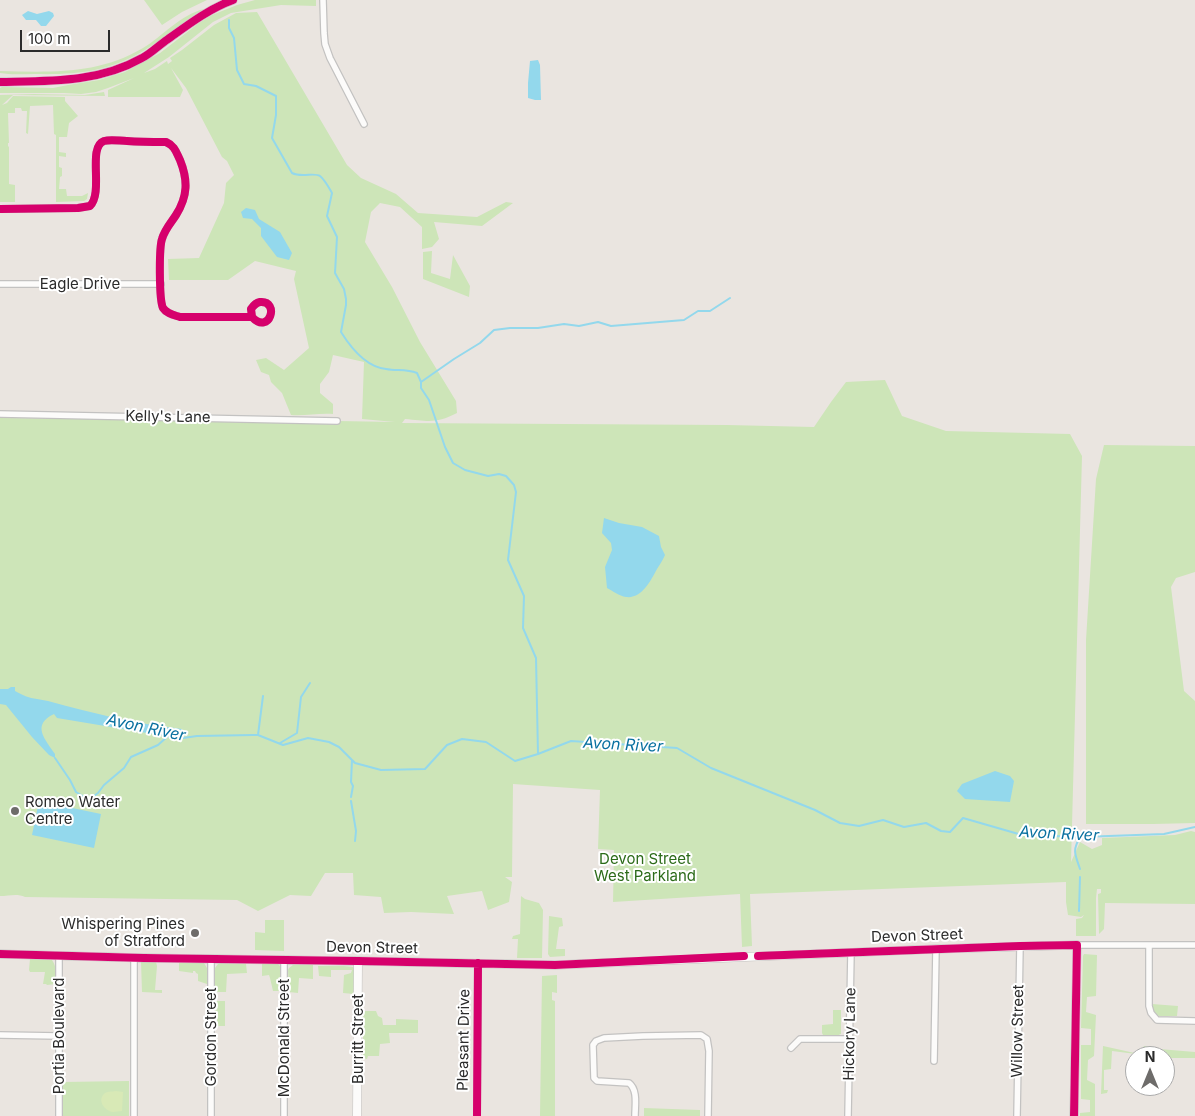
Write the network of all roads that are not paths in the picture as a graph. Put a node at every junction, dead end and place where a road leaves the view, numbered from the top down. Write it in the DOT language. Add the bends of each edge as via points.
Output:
graph roads {
  1 [pos="233,0"];
  2 [pos="323,0"];
  3 [pos="0,82"];
  4 [pos="364,124"];
  5 [pos="0,209"];
  6 [pos="0,284"];
  7 [pos="161,284"];
  8 [pos="252,317"];
  9 [pos="0,414"];
  10 [pos="337,421"];
  11 [pos="1077,944"];
  12 [pos="1149,945"];
  13 [pos="1020,946"];
  14 [pos="1195,946"];
  15 [pos="936,949"];
  16 [pos="851,952"];
  17 [pos="0,954"];
  18 [pos="59,956"];
  19 [pos="134,958"];
  20 [pos="211,959"];
  21 [pos="284,960"];
  22 [pos="358,961"];
  23 [pos="478,963"];
  24 [pos="1195,1021"];
  25 [pos="0,1034"];
  26 [pos="59,1036"];
  27 [pos="849,1039"];
  28 [pos="791,1048"];
  29 [pos="934,1061"];
  30 [pos="60,1116"];
  31 [pos="134,1116"];
  32 [pos="211,1116"];
  33 [pos="284,1116"];
  34 [pos="357,1116"];
  35 [pos="477,1116"];
  36 [pos="634,1116"];
  37 [pos="708,1116"];
  38 [pos="848,1116"];
  39 [pos="1017,1116"];
  40 [pos="1074,1116"];
  1 -- 3 [label="street" via="190,23 143,58 106,73 70,80"];
  2 -- 4 [label="street" via="325,44"];
  5 -- 7 [label="street" via="90,206 96,198 96,149 102,142 171,144 185,171 186,187 178,213 161,241"];
  6 -- 7 [label="street, Eagle Drive"];
  7 -- 8 [label="street" via="163,307 173,315"];
  9 -- 10 [label="street, Kelly's Lane"];
  11 -- 12 [label="street, Devon Street"];
  11 -- 13 [label="street, Devon Street"];
  11 -- 40 [label="street"];
  12 -- 14 [label="street, Devon Street"];
  12 -- 24 [label="street" via="1151,1013 1157,1020"];
  13 -- 15 [label="street, Devon Street"];
  13 -- 39 [label="street, Willow Street"];
  15 -- 16 [label="street, Devon Street"];
  15 -- 29 [label="street"];
  16 -- 23 [label="street, Devon Street" via="555,965"];
  16 -- 27 [label="street, Hickory Lane"];
  17 -- 18 [label="street, Devon Street"];
  18 -- 19 [label="street, Devon Street"];
  18 -- 26 [label="street, Portia Boulevard"];
  19 -- 20 [label="street, Devon Street"];
  19 -- 31 [label="street"];
  20 -- 21 [label="street, Devon Street"];
  20 -- 32 [label="street, Gordon Street"];
  21 -- 22 [label="street, Devon Street"];
  21 -- 33 [label="street, McDonald Street"];
  22 -- 23 [label="street, Devon Street"];
  22 -- 34 [label="street, Burritt Street"];
  23 -- 35 [label="street, Pleasant Drive"];
  25 -- 26 [label="street"];
  26 -- 30 [label="street, Portia Boulevard"];
  27 -- 28 [label="street" via="800,1039"];
  27 -- 38 [label="street, Hickory Lane"];
  36 -- 37 [label="street" via="633,1086 629,1083 597,1082 594,1078 593,1045 596,1041 643,1036 701,1035 707,1039"];
}
